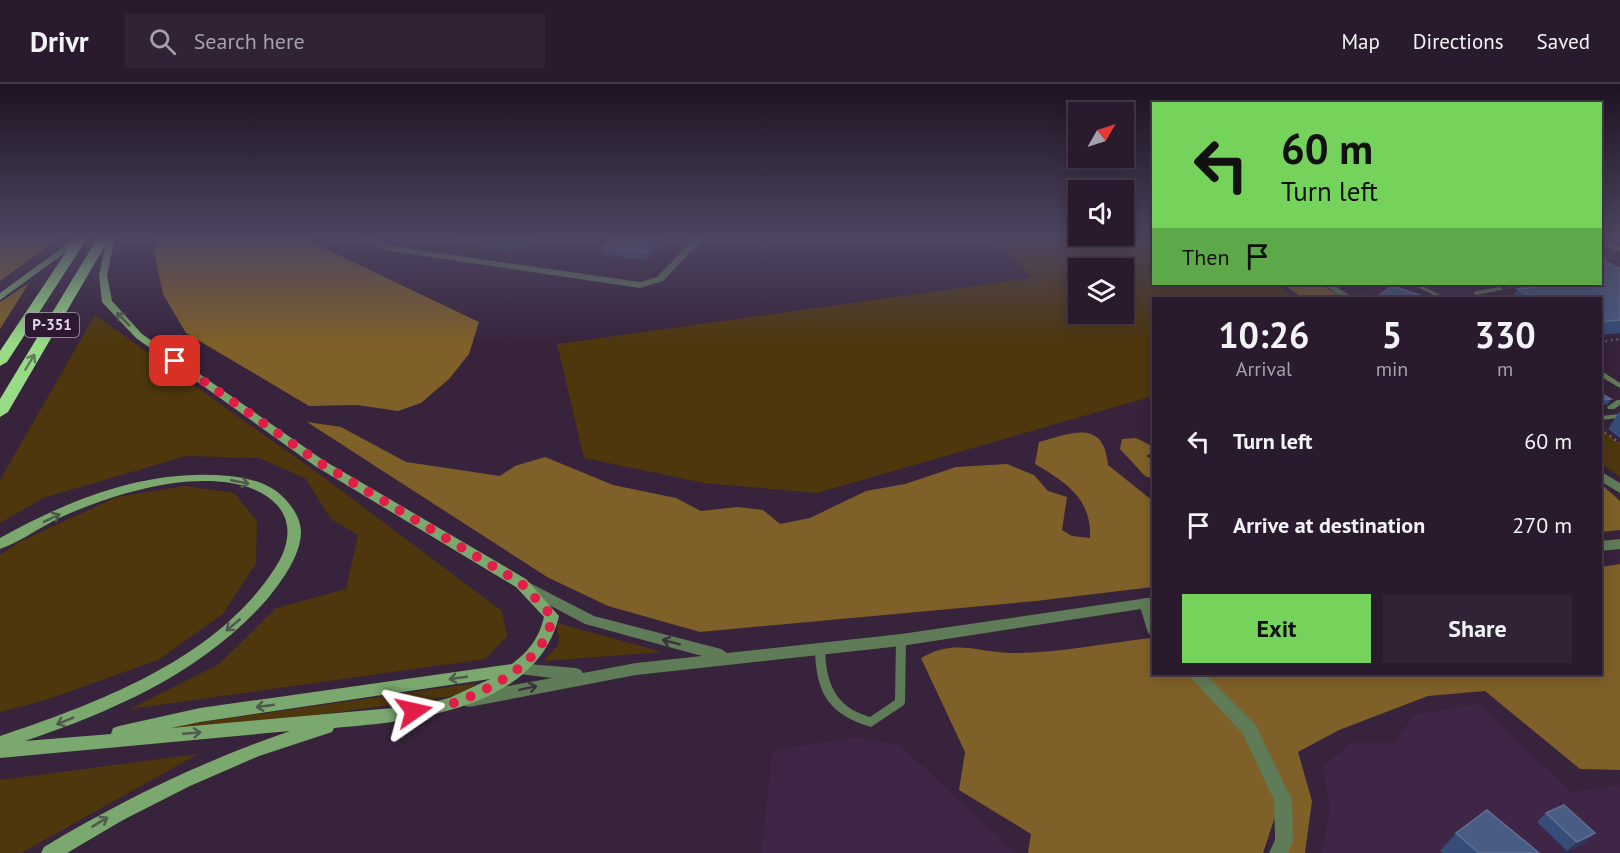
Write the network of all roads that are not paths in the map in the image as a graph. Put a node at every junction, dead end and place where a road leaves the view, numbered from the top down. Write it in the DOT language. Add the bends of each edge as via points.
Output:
graph roads {
  1 [pos="34,273"];
  2 [pos="59,273"];
  3 [pos="83,273"];
  4 [pos="103,273"];
  5 [pos="558,273"];
  6 [pos="666,273"];
  7 [pos="1329,285"];
  8 [pos="1416,285"];
  9 [pos="1500,289"];
  10 [pos="0,297"];
  11 [pos="1347,297"];
  12 [pos="1441,297"];
  13 [pos="1483,297"];
  14 [pos="0,362"];
  15 [pos="1602,373"];
  16 [pos="1616,379"];
  17 [pos="1620,386"];
  18 [pos="1620,402"];
  19 [pos="1611,407"];
  20 [pos="0,412"];
  21 [pos="1620,416"];
  22 [pos="1602,418"];
  23 [pos="1602,476"];
  24 [pos="1620,489"];
  25 [pos="0,544"];
  26 [pos="1620,544"];
  27 [pos="1602,546"];
  28 [pos="521,583"];
  29 [pos="1150,603"];
  30 [pos="901,640"];
  31 [pos="820,649"];
  32 [pos="728,657"];
  33 [pos="516,669"];
  34 [pos="1197,675"];
  35 [pos="589,676"];
  36 [pos="450,704"];
  37 [pos="354,718"];
  38 [pos="0,743"];
  39 [pos="71,744"];
  40 [pos="0,751"];
  41 [pos="50,853"];
  42 [pos="1278,853"];
  1 -- 10 [label="main road"];
  2 -- 14 [label="highway, Р-351"];
  20 -- 3 [label="highway, Р-351, one-way"];
  28 -- 4 [label="main road, one-way" via="320,463 139,336 106,302"];
  5 -- 6 [label="street" via="640,285 652,283"];
  7 -- 11 [label="street"];
  8 -- 12 [label="lane"];
  9 -- 13 [label="lane" via="1476,293"];
  15 -- 16 [label="lane"];
  16 -- 17 [label="lane"];
  18 -- 19 [label="lane"];
  21 -- 22 [label="lane"];
  23 -- 24 [label="street"];
  25 -- 38 [label="main road, one-way" via="59,514 138,485 193,477 254,484 274,495 291,512 294,536 285,564 270,585 248,613 210,645 117,699"];
  26 -- 27 [label="street"];
  32 -- 28 [label="street, one-way" via="590,620"];
  28 -- 33 [label="main road" via="552,616 545,640"];
  29 -- 30 [label="street"];
  30 -- 31 [label="street"];
  30 -- 31 [label="lane" via="900,702 871,722 854,718 827,692 819,670"];
  31 -- 32 [label="street"];
  32 -- 35 [label="street"];
  33 -- 35 [label="street"];
  33 -- 36 [label="main road" via="485,689"];
  33 -- 39 [label="main road, one-way" via="201,715"];
  34 -- 42 [label="street" via="1248,729 1283,800 1284,841"];
  36 -- 35 [label="street, one-way"];
  36 -- 37 [label="main road"];
  39 -- 37 [label="main road, one-way"];
  41 -- 37 [label="main road, one-way" via="186,777 254,749"];
  39 -- 40 [label="main road"];
}
